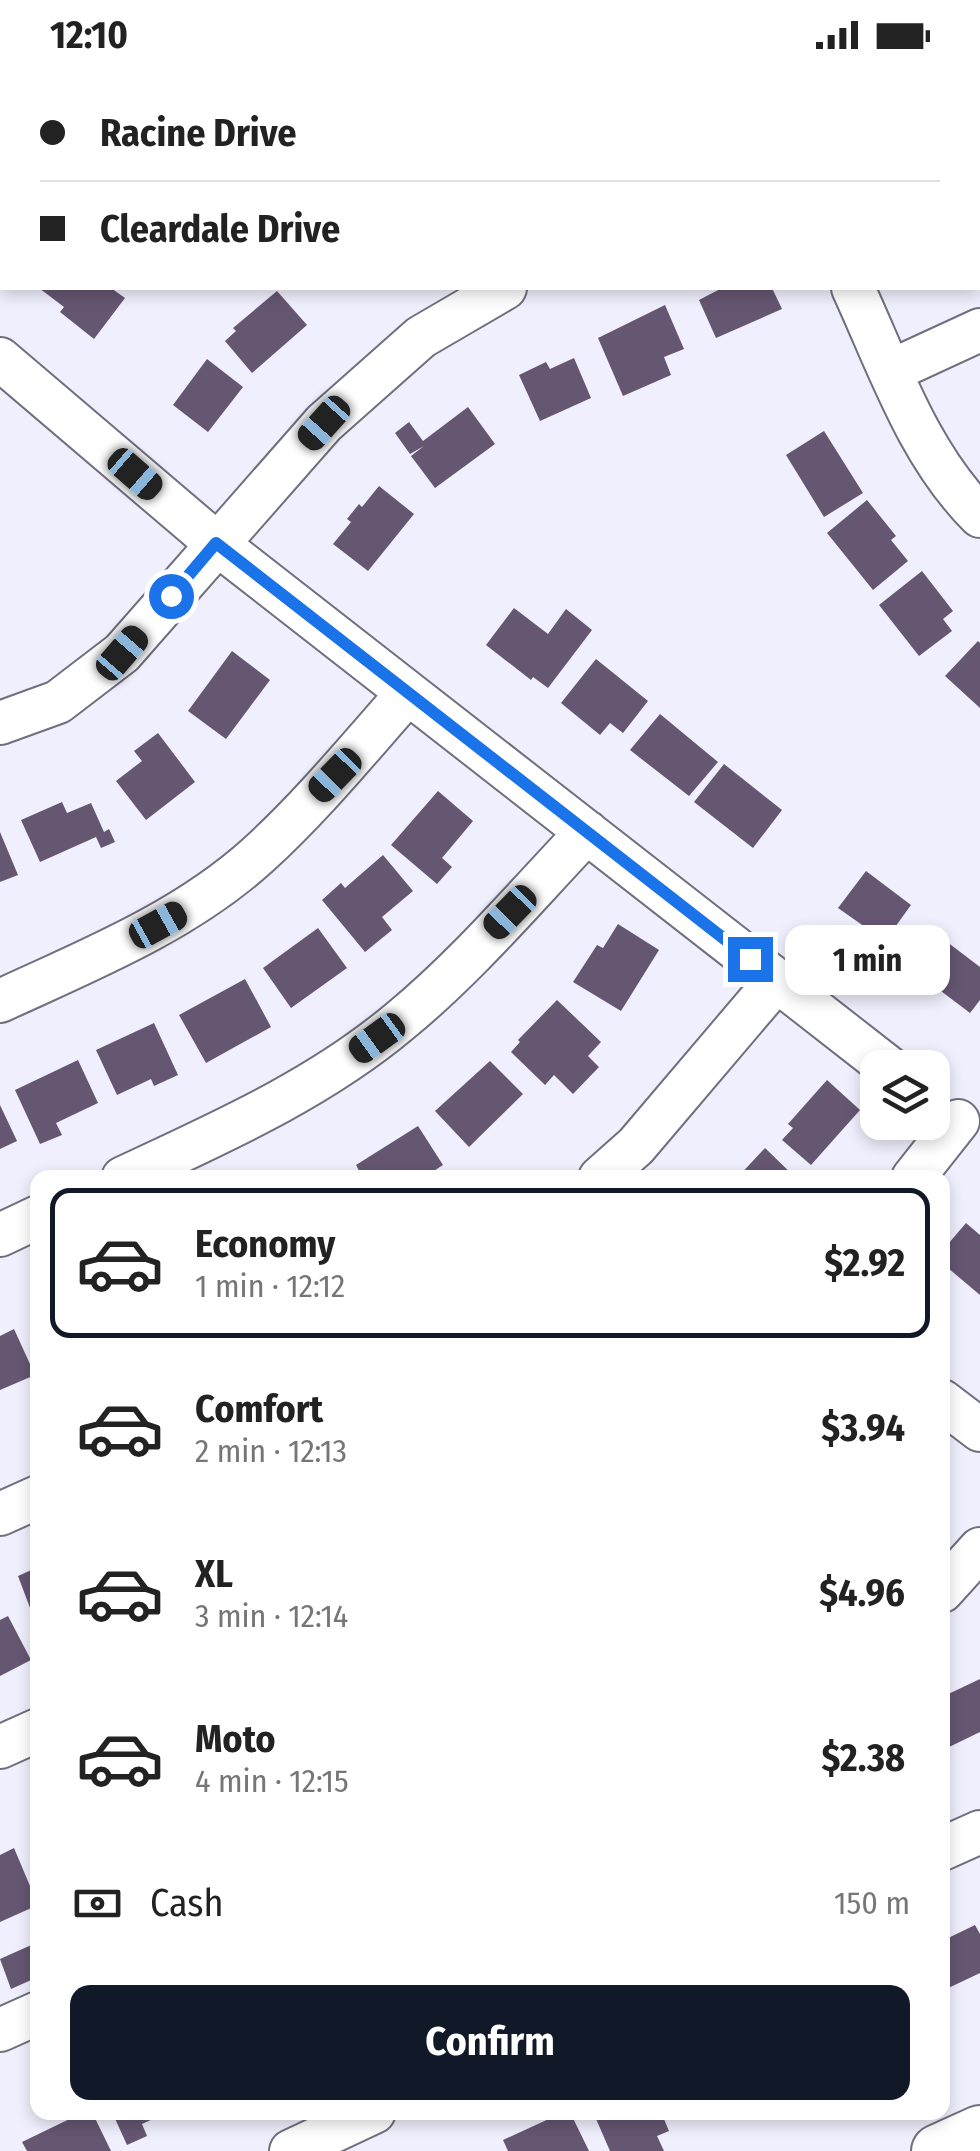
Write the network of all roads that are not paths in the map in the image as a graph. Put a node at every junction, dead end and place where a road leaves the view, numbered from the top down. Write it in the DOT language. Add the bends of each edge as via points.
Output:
graph roads {
  1 [pos="502,290"];
  2 [pos="854,290"];
  3 [pos="980,330"];
  4 [pos="0,359"];
  5 [pos="891,371"];
  6 [pos="980,516"];
  7 [pos="216,543"];
  8 [pos="408,693"];
  9 [pos="0,722"];
  10 [pos="587,832"];
  11 [pos="777,980"];
  12 [pos="0,1001"];
  13 [pos="866,1050"];
  14 [pos="957,1120"];
  15 [pos="139,1170"];
  16 [pos="609,1170"];
  17 [pos="919,1170"];
  18 [pos="30,1221"];
  19 [pos="0,1235"];
  20 [pos="950,1407"];
  21 [pos="980,1430"];
  22 [pos="30,1501"];
  23 [pos="0,1514"];
  24 [pos="980,1549"];
  25 [pos="950,1582"];
  26 [pos="30,1734"];
  27 [pos="0,1747"];
  28 [pos="980,1832"];
  29 [pos="950,1845"];
  30 [pos="30,2017"];
  31 [pos="0,2030"];
  32 [pos="357,2120"];
  33 [pos="980,2132"];
  34 [pos="291,2151"];
  35 [pos="938,2151"];
  1 -- 7 [label="street" via="421,337 369,380"];
  2 -- 5 [label="street"];
  3 -- 5 [label="street"];
  4 -- 7 [label="street"];
  5 -- 6 [label="street" via="940,470"];
  7 -- 8 [label="street"];
  7 -- 9 [label="street" via="122,653 58,702"];
  8 -- 10 [label="street"];
  8 -- 12 [label="street" via="258,856 188,908"];
  10 -- 11 [label="street"];
  10 -- 15 [label="street" via="400,1022 289,1097"];
  11 -- 13 [label="street"];
  11 -- 16 [label="street"];
  14 -- 17 [label="street"];
  18 -- 19 [label="street"];
  20 -- 21 [label="street"];
  22 -- 23 [label="street"];
  24 -- 25 [label="street"];
  26 -- 27 [label="street"];
  28 -- 29 [label="street"];
  30 -- 31 [label="street"];
  32 -- 34 [label="street"];
  33 -- 35 [label="main road"];
}
